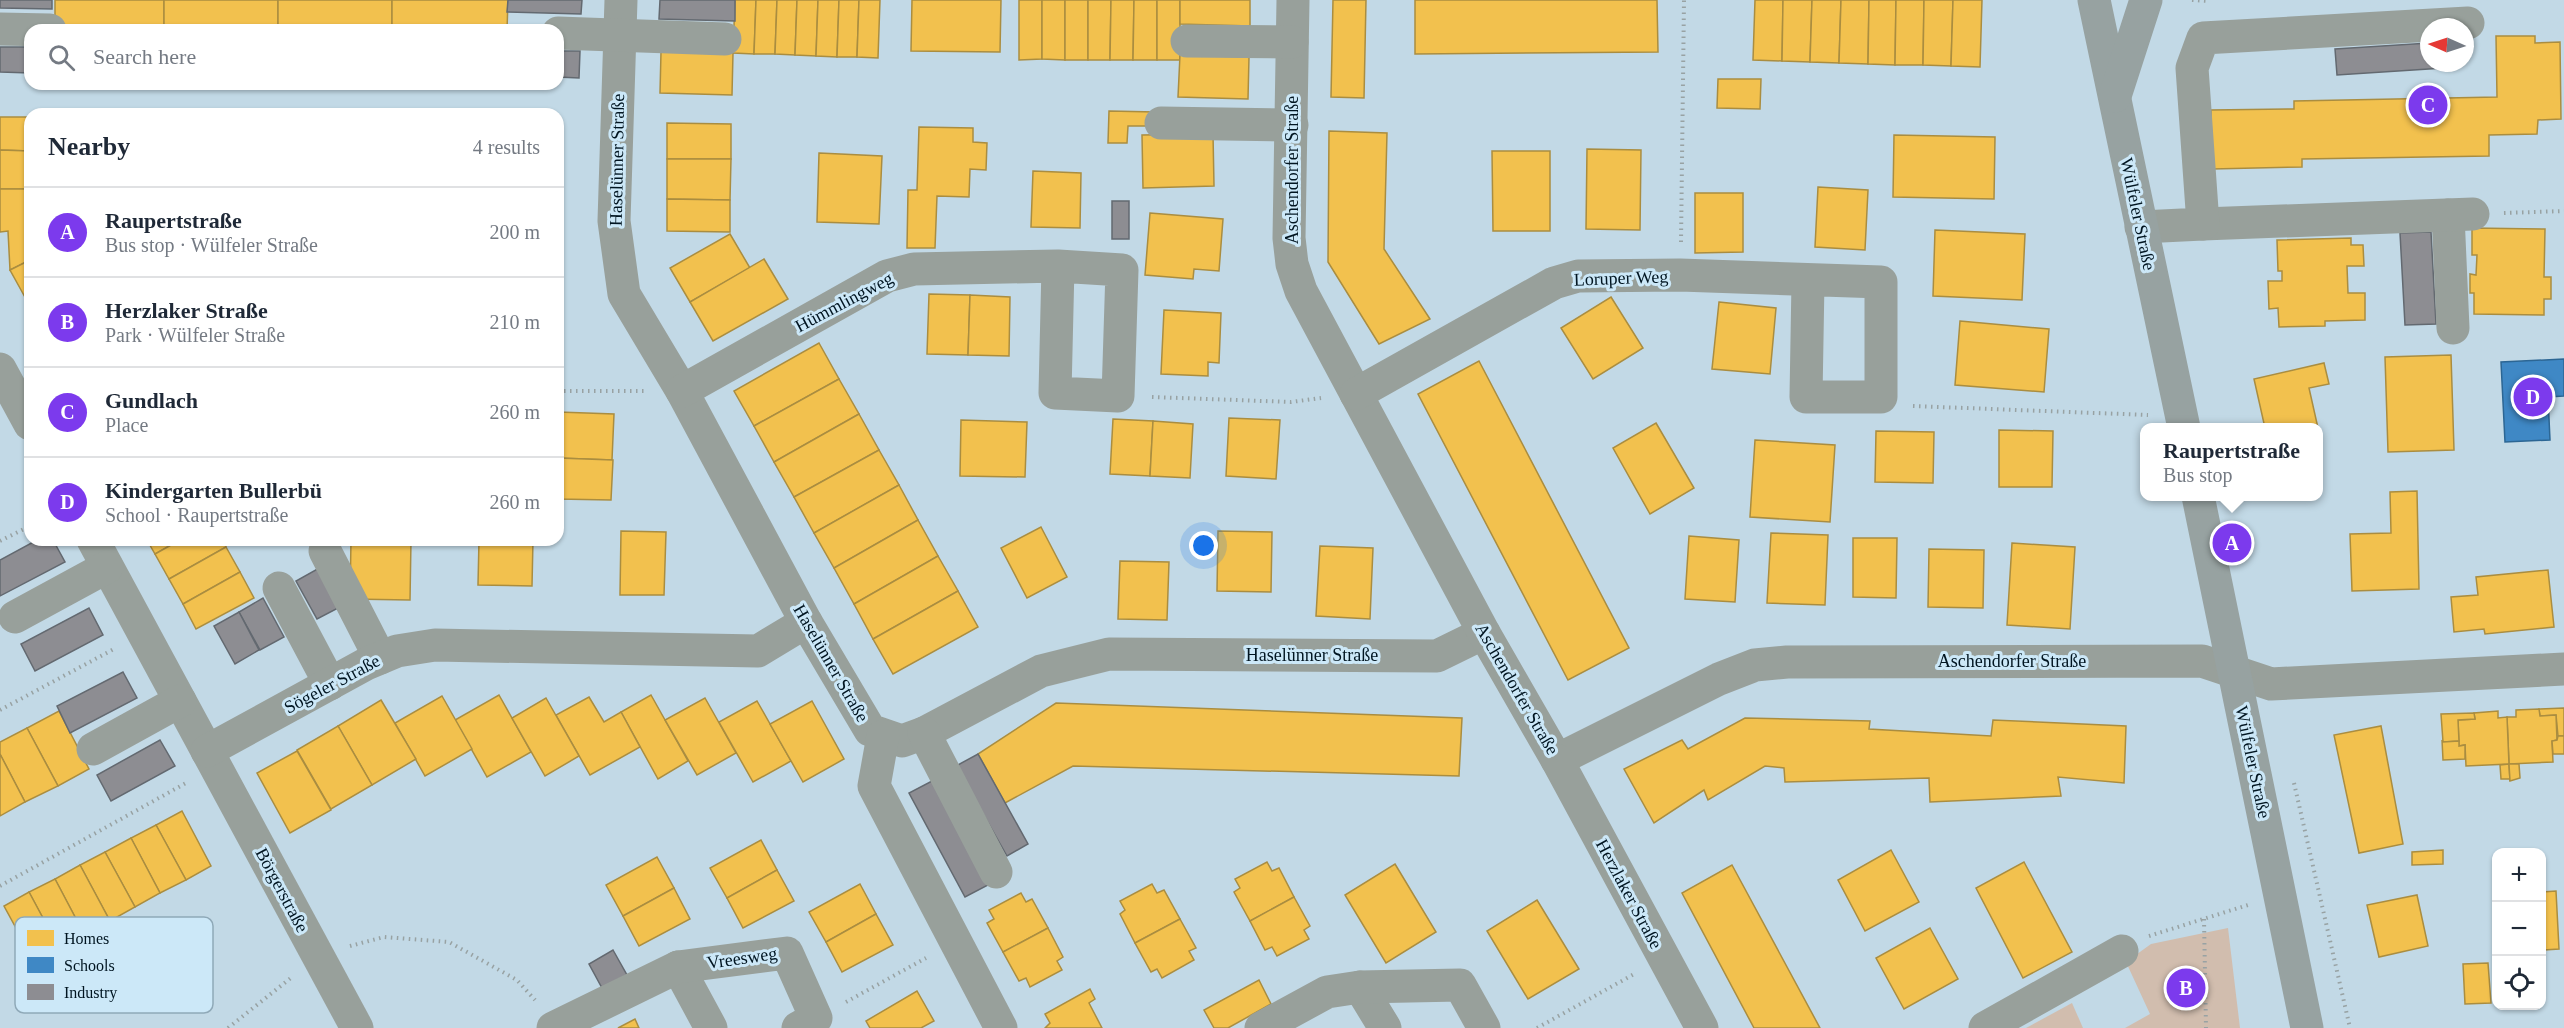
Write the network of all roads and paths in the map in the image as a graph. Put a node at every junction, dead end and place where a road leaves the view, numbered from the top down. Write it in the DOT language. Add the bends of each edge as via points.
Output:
graph roads {
  1 [pos="621,0"];
  2 [pos="1293,0"];
  3 [pos="1683,0"];
  4 [pos="2094,0"];
  5 [pos="2146,0"];
  6 [pos="2420,27"];
  7 [pos="0,29"];
  8 [pos="24,29"];
  9 [pos="564,33"];
  10 [pos="620,35"];
  11 [pos="725,39"];
  12 [pos="1187,41"];
  13 [pos="1292,42"];
  14 [pos="2114,98"];
  15 [pos="1161,123"];
  16 [pos="1292,125"];
  17 [pos="2564,211"];
  18 [pos="2461,214"];
  19 [pos="2203,225"];
  20 [pos="2141,227"];
  21 [pos="1058,266"];
  22 [pos="1680,275"];
  23 [pos="1808,281"];
  24 [pos="2453,328"];
  25 [pos="12,373"];
  26 [pos="564,391"];
  27 [pos="682,391"];
  28 [pos="1356,394"];
  29 [pos="1118,396"];
  30 [pos="1881,397"];
  31 [pos="24,407"];
  32 [pos="2182,422"];
  33 [pos="2199,501"];
  34 [pos="24,529"];
  35 [pos="0,542"];
  36 [pos="326,551"];
  37 [pos="100,553"];
  38 [pos="279,588"];
  39 [pos="15,617"];
  40 [pos="806,622"];
  41 [pos="143,633"];
  42 [pos="1484,633"];
  43 [pos="380,658"];
  44 [pos="2564,669"];
  45 [pos="2234,672"];
  46 [pos="330,684"];
  47 [pos="180,701"];
  48 [pos="0,710"];
  49 [pos="924,733"];
  50 [pos="883,736"];
  51 [pos="93,749"];
  52 [pos="212,759"];
  53 [pos="1557,760"];
  54 [pos="2292,776"];
  55 [pos="996,872"];
  56 [pos="0,886"];
  57 [pos="2281,894"];
  58 [pos="2204,919"];
  59 [pos="956,942"];
  60 [pos="2122,951"];
  61 [pos="318,956"];
  62 [pos="1664,958"];
  63 [pos="678,967"];
  64 [pos="1360,987"];
  65 [pos="807,1023"];
  66 [pos="556,1027"];
  67 [pos="228,1028"];
  68 [pos="357,1028"];
  69 [pos="711,1028"];
  70 [pos="1001,1028"];
  71 [pos="1262,1028"];
  72 [pos="1385,1028"];
  73 [pos="1484,1028"];
  74 [pos="1537,1028"];
  75 [pos="1702,1028"];
  76 [pos="1985,1028"];
  77 [pos="2206,1028"];
  78 [pos="2307,1028"];
  79 [pos="2350,1028"];
  1 -- 10 [label="street, Haselünner Straße"];
  2 -- 13 [label="street, Aschendorfer Straße"];
  3 -- 22 [label="path"];
  4 -- 14 [label="main road, Wülfeler Straße"];
  5 -- 14 [label="main road"];
  6 -- 19 [label="street" via="2203,38 2192,68"];
  7 -- 8 [label="street"];
  9 -- 10 [label="street"];
  10 -- 11 [label="street"];
  10 -- 27 [label="street, Haselünner Straße" via="614,221 624,294"];
  12 -- 13 [label="street"];
  13 -- 16 [label="street, Aschendorfer Straße"];
  14 -- 20 [label="main road, Wülfeler Straße"];
  15 -- 16 [label="street"];
  16 -- 28 [label="street, Aschendorfer Straße" via="1292,264 1301,291"];
  17 -- 18 [label="path"];
  18 -- 19 [label="street"];
  18 -- 24 [label="street"];
  19 -- 20 [label="street"];
  20 -- 32 [label="main road, Wülfeler Straße"];
  21 -- 27 [label="street, Hümmlingweg" via="914,269 887,276"];
  21 -- 29 [label="street" via="1055,393"];
  21 -- 29 [label="street, Hümmlingweg" via="1122,270"];
  22 -- 23 [label="street, Loruper Weg"];
  22 -- 28 [label="street, Loruper Weg" via="1578,276 1554,283"];
  23 -- 30 [label="street, Loruper Weg" via="1881,282"];
  23 -- 30 [label="street" via="1806,396"];
  25 -- 31 [label="street"];
  26 -- 27 [label="path"];
  27 -- 40 [label="street, Haselünner Straße"];
  28 -- 29 [label="path" via="1291,402"];
  28 -- 42 [label="street, Aschendorfer Straße"];
  30 -- 32 [label="path" via="1896,405"];
  33 -- 45 [label="main road, Wülfeler Straße"];
  34 -- 35 [label="path"];
  36 -- 43 [label="street"];
  37 -- 39 [label="street"];
  37 -- 41 [label="street"];
  38 -- 46 [label="street"];
  40 -- 43 [label="street, Sögeler Straße" via="758,651 435,645"];
  40 -- 50 [label="street, Haselünner Straße" via="870,730"];
  41 -- 47 [label="street"];
  41 -- 48 [label="path"];
  42 -- 49 [label="street, Haselünner Straße" via="1437,656 1109,654 1041,671"];
  42 -- 53 [label="street, Aschendorfer Straße"];
  43 -- 46 [label="street, Sögeler Straße"];
  44 -- 45 [label="street, Aschendorfer Straße" via="2271,684"];
  45 -- 53 [label="street, Aschendorfer Straße" via="2202,661 1755,665"];
  45 -- 57 [label="main road, Wülfeler Straße"];
  46 -- 52 [label="street, Sögeler Straße"];
  47 -- 51 [label="street"];
  47 -- 52 [label="street"];
  49 -- 50 [label="street, Haselünner Straße" via="902,741"];
  49 -- 55 [label="street"];
  50 -- 59 [label="street" via="873,786"];
  52 -- 56 [label="path"];
  52 -- 61 [label="street, Börgerstraße"];
  53 -- 62 [label="street, Herzlaker Straße"];
  54 -- 79 [label="path"];
  57 -- 58 [label="path"];
  57 -- 78 [label="main road, Wülfeler Straße"];
  58 -- 60 [label="path" via="2147,937"];
  58 -- 77 [label="path"];
  59 -- 65 [label="path"];
  59 -- 70 [label="street"];
  60 -- 76 [label="street"];
  61 -- 66 [label="path" via="384,937 449,942 517,980"];
  61 -- 67 [label="path"];
  61 -- 68 [label="street, Börgerstraße"];
  62 -- 74 [label="path"];
  62 -- 75 [label="street, Herzlaker Straße"];
  63 -- 65 [label="street, Vreesweg" via="786,952"];
  63 -- 66 [label="street, Vreesweg"];
  63 -- 69 [label="street, Vreesweg"];
  64 -- 71 [label="street" via="1327,992"];
  64 -- 72 [label="street"];
  64 -- 73 [label="street" via="1460,985"];
}
